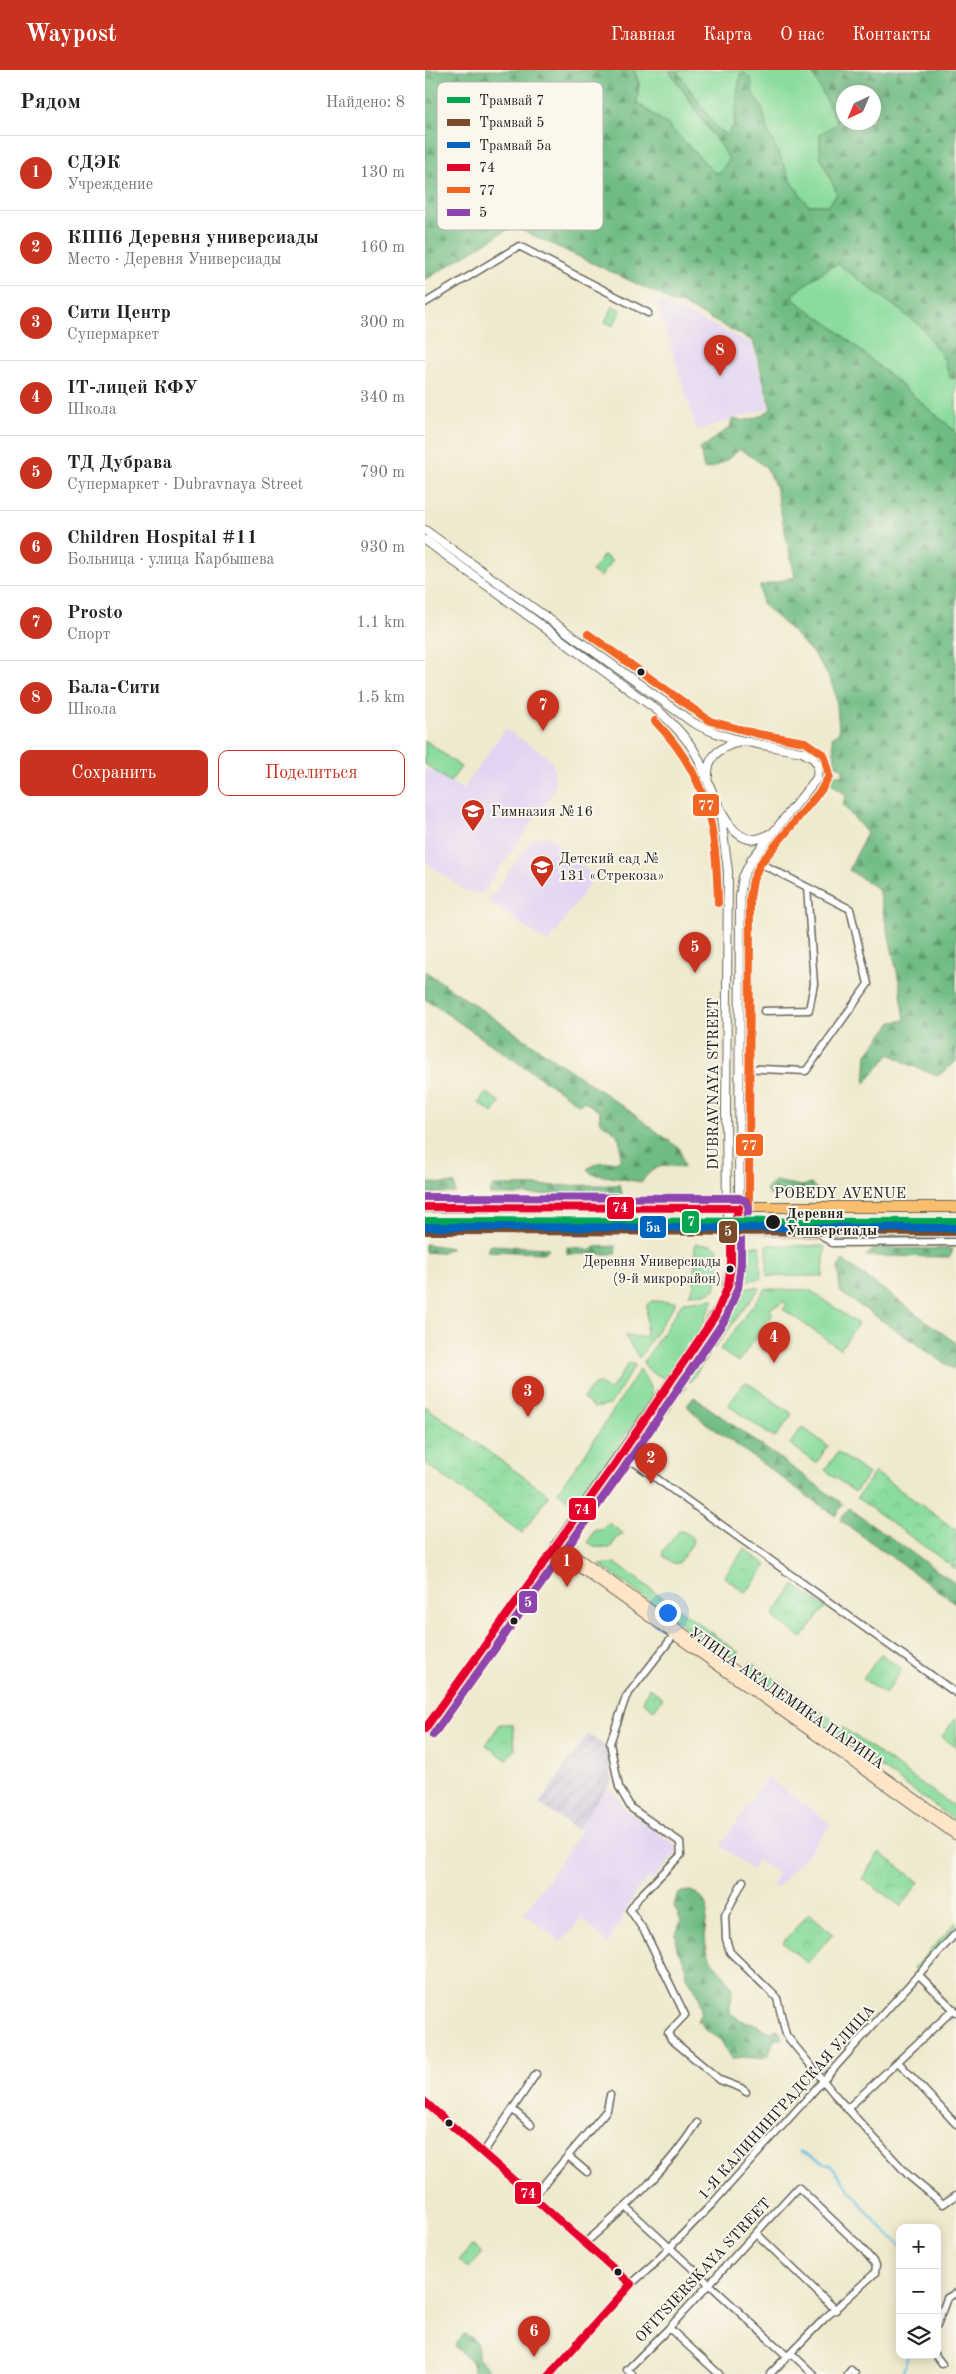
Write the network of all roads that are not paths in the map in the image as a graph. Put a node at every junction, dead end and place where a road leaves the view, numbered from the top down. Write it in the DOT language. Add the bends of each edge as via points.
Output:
graph roads {
  1 [pos="425,303"];
  2 [pos="648,313"];
  3 [pos="425,530"];
  4 [pos="425,540"];
  5 [pos="746,741"];
  6 [pos="708,778"];
  7 [pos="720,810"];
  8 [pos="773,831"];
  9 [pos="752,859"];
  10 [pos="807,887"];
  11 [pos="764,1011"];
  12 [pos="740,1068"];
  13 [pos="726,1110"];
  14 [pos="739,1110"];
  15 [pos="425,1207"];
  16 [pos="956,1207"];
  17 [pos="727,1208"];
  18 [pos="739,1208"];
  19 [pos="425,1230"];
  20 [pos="731,1232"];
  21 [pos="818,1232"];
  22 [pos="956,1232"];
  23 [pos="956,1242"];
  24 [pos="621,1453"];
  25 [pos="555,1546"];
  26 [pos="676,1632"];
  27 [pos="956,1692"];
  28 [pos="769,1698"];
  29 [pos="425,1729"];
  30 [pos="956,1828"];
  31 [pos="956,1835"];
  32 [pos="743,1881"];
  33 [pos="956,1932"];
  34 [pos="918,1974"];
  35 [pos="955,2011"];
  36 [pos="898,2062"];
  37 [pos="536,2074"];
  38 [pos="822,2080"];
  39 [pos="746,2092"];
  40 [pos="610,2094"];
  41 [pos="425,2102"];
  42 [pos="847,2109"];
  43 [pos="513,2110"];
  44 [pos="697,2123"];
  45 [pos="956,2124"];
  46 [pos="531,2125"];
  47 [pos="483,2154"];
  48 [pos="568,2156"];
  49 [pos="587,2172"];
  50 [pos="956,2195"];
  51 [pos="533,2197"];
  52 [pos="626,2207"];
  53 [pos="755,2233"];
  54 [pos="585,2243"];
  55 [pos="670,2248"];
  56 [pos="631,2284"];
  57 [pos="708,2286"];
  58 [pos="956,2292"];
  59 [pos="836,2310"];
  60 [pos="941,2314"];
  61 [pos="669,2328"];
  62 [pos="790,2355"];
  63 [pos="938,2359"];
  64 [pos="942,2364"];
  65 [pos="629,2372"];
  66 [pos="550,2374"];
  67 [pos="719,2374"];
  68 [pos="770,2374"];
  69 [pos="813,2374"];
  1 -- 2 [label="street" via="519,246"];
  3 -- 5 [label="street, DUBRAVNAYA STREET" via="692,722 715,733"];
  4 -- 6 [label="street, DUBRAVNAYA STREET" via="661,712 689,742"];
  5 -- 6 [label="street, DUBRAVNAYA STREET" via="728,745 717,752 709,765"];
  5 -- 8 [label="street, DUBRAVNAYA STREET" via="801,752 813,758 818,765 819,774 813,784"];
  6 -- 7 [label="street, DUBRAVNAYA STREET"];
  7 -- 8 [label="street, DUBRAVNAYA STREET" via="741,836 760,838"];
  7 -- 13 [label="street, DUBRAVNAYA STREET" via="728,871"];
  8 -- 9 [label="street, DUBRAVNAYA STREET"];
  9 -- 10 [label="street"];
  9 -- 12 [label="street, DUBRAVNAYA STREET" via="743,878 740,897"];
  10 -- 11 [label="street" via="814,984 809,1010"];
  10 -- 12 [label="street" via="850,909 868,984 806,1071"];
  12 -- 14 [label="street, DUBRAVNAYA STREET"];
  13 -- 14 [label="street"];
  13 -- 17 [label="street, DUBRAVNAYA STREET"];
  14 -- 18 [label="street, DUBRAVNAYA STREET"];
  15 -- 17 [label="main road, POBEDY AVENUE"];
  16 -- 18 [label="main road, POBEDY AVENUE"];
  17 -- 18 [label="main road, POBEDY AVENUE"];
  17 -- 20 [label="street, DUBRAVNAYA STREET"];
  18 -- 20 [label="street, DUBRAVNAYA STREET"];
  19 -- 20 [label="main road"];
  20 -- 21 [label="main road"];
  20 -- 24 [label="street" via="730,1275 725,1296 715,1316"];
  21 -- 22 [label="main road"];
  21 -- 23 [label="street" via="832,1243"];
  24 -- 25 [label="street"];
  24 -- 27 [label="street"];
  25 -- 26 [label="main road, УЛИЦА АКАДЕМИКА ПАРИНА"];
  25 -- 29 [label="street"];
  26 -- 28 [label="main road, УЛИЦА АКАДЕМИКА ПАРИНА"];
  26 -- 39 [label="street" via="626,1698 610,1743 619,1787 631,1808 680,1842 681,1855 630,1910 645,1932 685,2015 668,2033 671,2039 720,2080"];
  28 -- 30 [label="main road, УЛИЦА АКАДЕМИКА ПАРИНА"];
  28 -- 31 [label="main road, УЛИЦА АКАДЕМИКА ПАРИНА"];
  32 -- 38 [label="street" via="725,1916 727,1945 735,1959 777,1998 786,2035"];
  33 -- 34 [label="street, 1-Я КАЛИНИНГРАДСКАЯ УЛИЦА"];
  34 -- 35 [label="street"];
  34 -- 38 [label="street, 1-Я КАЛИНИНГРАДСКАЯ УЛИЦА"];
  35 -- 36 [label="street"];
  36 -- 42 [label="street"];
  36 -- 45 [label="street"];
  37 -- 43 [label="street"];
  38 -- 42 [label="street"];
  38 -- 55 [label="street, 1-Я КАЛИНИНГРАДСКАЯ УЛИЦА"];
  40 -- 48 [label="street" via="607,2110"];
  41 -- 47 [label="street"];
  42 -- 50 [label="street" via="909,2176 943,2204"];
  43 -- 46 [label="street"];
  43 -- 47 [label="street"];
  44 -- 52 [label="street" via="687,2139"];
  47 -- 51 [label="street"];
  48 -- 49 [label="street"];
  48 -- 51 [label="street"];
  51 -- 54 [label="street"];
  52 -- 54 [label="street"];
  52 -- 55 [label="street"];
  53 -- 57 [label="street, OFITSIERSKAYA STREET"];
  53 -- 59 [label="street"];
  53 -- 59 [label="street, OFITSIERSKAYA STREET" via="798,2187 876,2264 875,2272"];
  54 -- 56 [label="street"];
  55 -- 56 [label="street, 1-Я КАЛИНИНГРАДСКАЯ УЛИЦА"];
  55 -- 57 [label="street"];
  56 -- 66 [label="street"];
  57 -- 61 [label="street, OFITSIERSKAYA STREET"];
  57 -- 62 [label="street"];
  58 -- 60 [label="street" via="947,2298"];
  59 -- 62 [label="street"];
  61 -- 65 [label="street, OFITSIERSKAYA STREET"];
  61 -- 67 [label="street"];
  62 -- 68 [label="street"];
  62 -- 69 [label="street"];
  63 -- 64 [label="street"];
}
